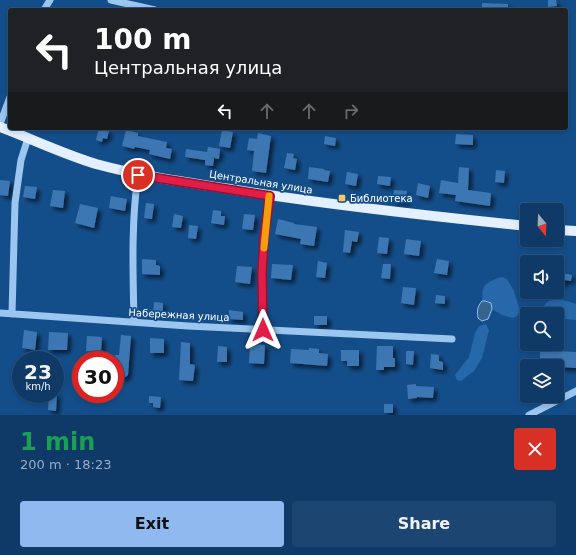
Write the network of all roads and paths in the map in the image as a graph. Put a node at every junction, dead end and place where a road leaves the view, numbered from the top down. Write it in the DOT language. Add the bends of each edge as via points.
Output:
graph roads {
  1 [pos="111,0"];
  2 [pos="146,8"];
  3 [pos="8,103"];
  4 [pos="0,125"];
  5 [pos="11,130"];
  6 [pos="28,138"];
  7 [pos="138,175"];
  8 [pos="270,196"];
  9 [pos="520,225"];
  10 [pos="564,230"];
  11 [pos="576,231"];
  12 [pos="0,313"];
  13 [pos="12,314"];
  14 [pos="134,322"];
  15 [pos="263,330"];
  16 [pos="452,339"];
  17 [pos="576,391"];
  18 [pos="529,415"];
  1 -- 2 [label="street"];
  3 -- 4 [label="street"];
  5 -- 6 [label="main road, Центральная улица"];
  6 -- 7 [label="main road, Центральная улица" via="65,153"];
  6 -- 13 [label="street" via="21,160 15,203"];
  7 -- 8 [label="main road, Центральная улица"];
  7 -- 14 [label="street" via="132,250"];
  8 -- 9 [label="main road, Центральная улица"];
  8 -- 15 [label="street" via="262,273"];
  10 -- 11 [label="main road"];
  12 -- 13 [label="street, Набережная улица"];
  13 -- 14 [label="street, Набережная улица"];
  14 -- 15 [label="street, Набережная улица"];
  15 -- 16 [label="street, Набережная улица"];
  17 -- 18 [label="street"];
}
